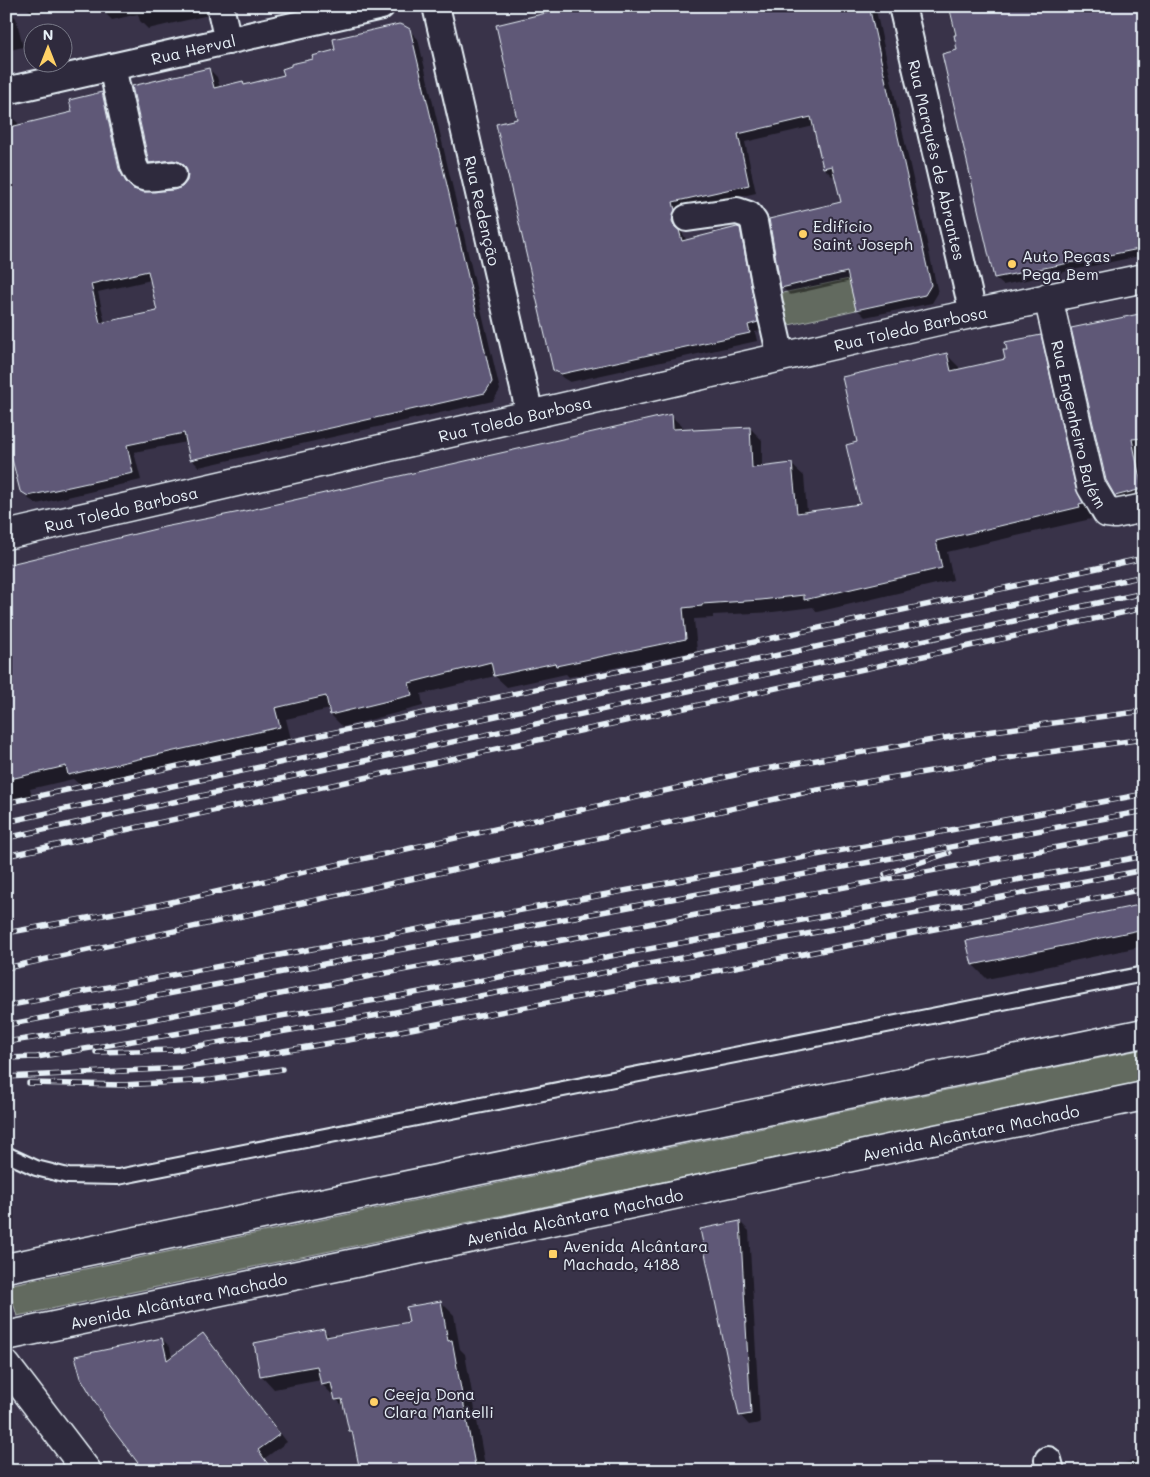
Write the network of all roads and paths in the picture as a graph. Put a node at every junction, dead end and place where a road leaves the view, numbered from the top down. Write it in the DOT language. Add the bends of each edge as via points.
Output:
graph roads {
  1 [pos="220,6"];
  2 [pos="381,6"];
  3 [pos="436,6"];
  4 [pos="902,6"];
  5 [pos="228,41"];
  6 [pos="112,67"];
  7 [pos="6,92"];
  8 [pos="173,174"];
  9 [pos="687,218"];
  10 [pos="1144,278"];
  11 [pos="1037,299"];
  12 [pos="972,313"];
  13 [pos="781,357"];
  14 [pos="530,415"];
  15 [pos="1144,508"];
  16 [pos="6,535"];
  17 [pos="1144,974"];
  18 [pos="1144,1033"];
  19 [pos="1144,1096"];
  20 [pos="6,1154"];
  21 [pos="6,1268"];
  22 [pos="6,1336"];
  23 [pos="6,1365"];
  24 [pos="87,1471"];
  1 -- 5 [label="street"];
  2 -- 5 [label="street, Rua Herval"];
  3 -- 14 [label="street, Rua Redenção"];
  4 -- 12 [label="street, Rua Marquês de Abrantes"];
  5 -- 6 [label="street, Rua Herval"];
  6 -- 7 [label="street, Rua Herval"];
  6 -- 8 [label="street" via="134,166 142,176"];
  9 -- 13 [label="street" via="737,211 749,215 754,222"];
  10 -- 11 [label="main road, Rua Toledo Barbosa"];
  11 -- 12 [label="main road, Rua Toledo Barbosa"];
  11 -- 15 [label="main road, Rua Engenheiro Balém" via="1055,323 1091,486 1107,512 1114,514"];
  12 -- 13 [label="main road, Rua Toledo Barbosa"];
  13 -- 14 [label="main road, Rua Toledo Barbosa"];
  14 -- 16 [label="main road, Rua Toledo Barbosa"];
  17 -- 20 [label="lane" via="118,1177 68,1176 36,1168"];
  18 -- 21 [label="main road"];
  19 -- 22 [label="main road, Avenida Alcântara Machado"];
  23 -- 24 [label="main road"];
}
